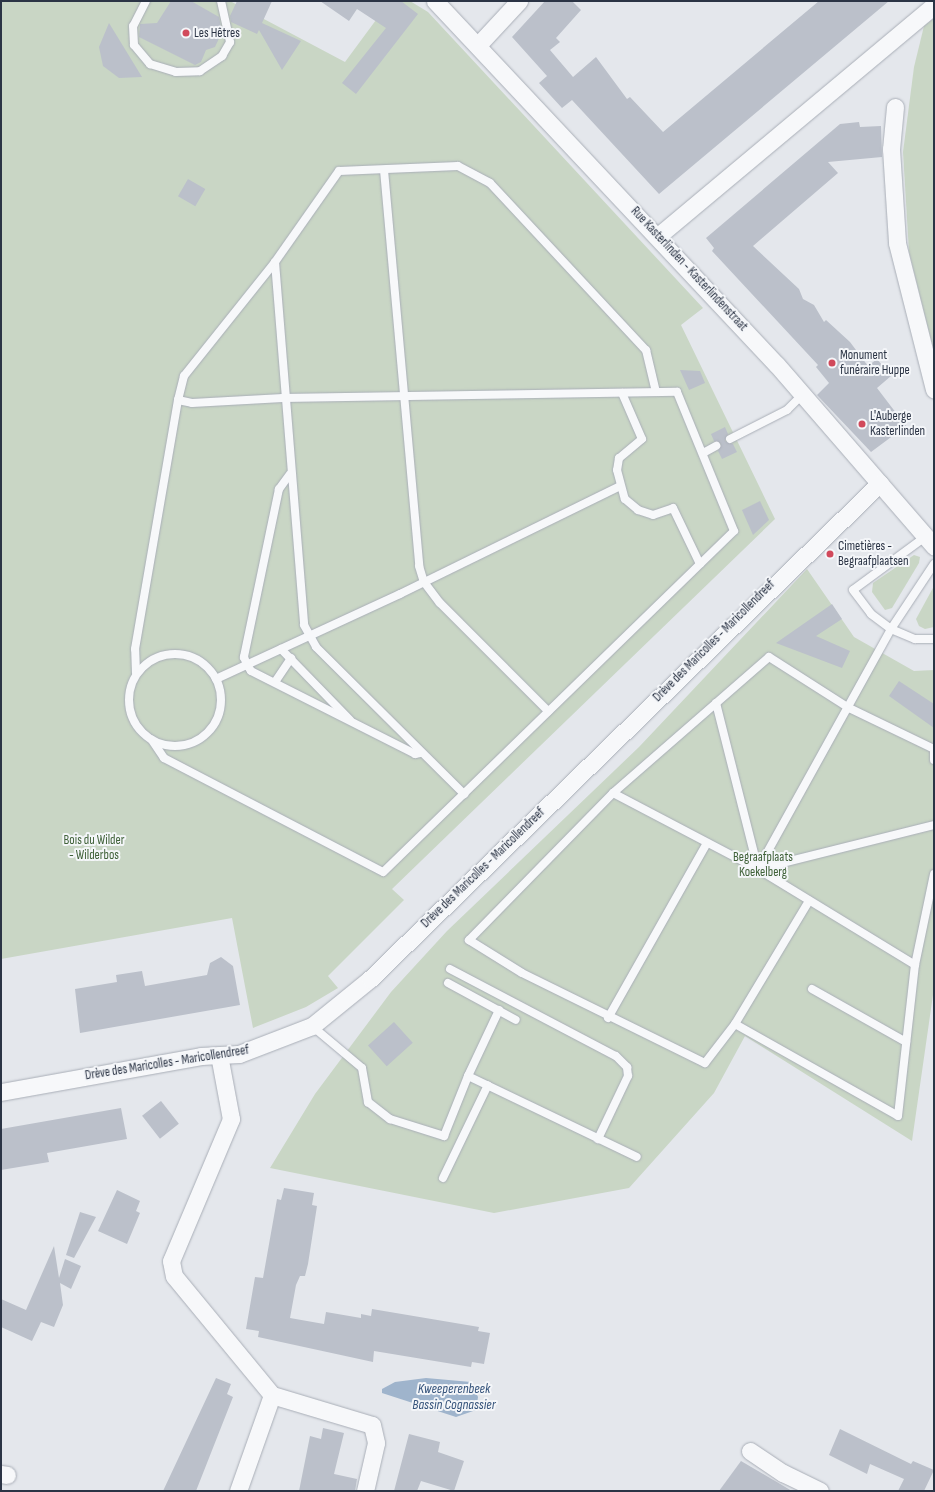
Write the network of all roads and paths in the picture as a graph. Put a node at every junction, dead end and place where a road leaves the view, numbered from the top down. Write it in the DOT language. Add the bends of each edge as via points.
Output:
graph roads {
  1 [pos="146,1"];
  2 [pos="221,1"];
  3 [pos="435,1"];
  4 [pos="520,1"];
  5 [pos="934,5"];
  6 [pos="479,44"];
  7 [pos="895,107"];
  8 [pos="384,170"];
  9 [pos="658,236"];
  10 [pos="274,262"];
  11 [pos="934,389"];
  12 [pos="656,392"];
  13 [pos="622,393"];
  14 [pos="803,394"];
  15 [pos="402,396"];
  16 [pos="283,398"];
  17 [pos="178,400"];
  18 [pos="730,439"];
  19 [pos="716,446"];
  20 [pos="704,452"];
  21 [pos="290,474"];
  22 [pos="880,483"];
  23 [pos="620,486"];
  24 [pos="930,542"];
  25 [pos="700,564"];
  26 [pos="934,564"];
  27 [pos="424,582"];
  28 [pos="891,629"];
  29 [pos="309,636"];
  30 [pos="934,639"];
  31 [pos="281,649"];
  32 [pos="291,658"];
  33 [pos="247,665"];
  34 [pos="136,673"];
  35 [pos="216,679"];
  36 [pos="275,682"];
  37 [pos="716,703"];
  38 [pos="849,708"];
  39 [pos="548,711"];
  40 [pos="352,722"];
  41 [pos="152,740"];
  42 [pos="420,753"];
  43 [pos="934,760"];
  44 [pos="613,793"];
  45 [pos="464,794"];
  46 [pos="934,825"];
  47 [pos="707,843"];
  48 [pos="758,870"];
  49 [pos="934,874"];
  50 [pos="809,901"];
  51 [pos="915,965"];
  52 [pos="450,969"];
  53 [pos="448,983"];
  54 [pos="812,989"];
  55 [pos="499,1010"];
  56 [pos="608,1018"];
  57 [pos="516,1020"];
  58 [pos="735,1024"];
  59 [pos="312,1026"];
  60 [pos="906,1042"];
  61 [pos="219,1055"];
  62 [pos="468,1076"];
  63 [pos="488,1085"];
  64 [pos="1,1092"];
  65 [pos="598,1139"];
  66 [pos="637,1157"];
  67 [pos="443,1178"];
  68 [pos="272,1395"];
  69 [pos="750,1451"];
  70 [pos="238,1491"];
  71 [pos="364,1491"];
  72 [pos="820,1491"];
  1 -- 2 [label="lane" via="133,26 134,45 150,64 176,72 200,71 222,56 230,42"];
  3 -- 6 [label="street, Rue Kasterlinden - Kasterlindenstraat"];
  4 -- 6 [label="street"];
  5 -- 9 [label="street"];
  6 -- 9 [label="street, Rue Kasterlinden - Kasterlindenstraat"];
  7 -- 11 [label="street" via="891,149 897,243"];
  8 -- 10 [label="lane" via="338,171"];
  8 -- 12 [label="lane" via="458,166 490,183 646,350"];
  8 -- 15 [label="lane"];
  9 -- 14 [label="street, Rue Kasterlinden - Kasterlindenstraat"];
  10 -- 16 [label="lane"];
  10 -- 17 [label="lane" via="184,376"];
  12 -- 13 [label="lane"];
  12 -- 20 [label="lane" via="677,392"];
  13 -- 15 [label="lane"];
  13 -- 23 [label="lane" via="642,439 619,458"];
  14 -- 18 [label="lane" via="787,410"];
  14 -- 22 [label="street, Rue Kasterlinden - Kasterlindenstraat"];
  15 -- 16 [label="lane"];
  15 -- 27 [label="lane" via="419,566"];
  16 -- 17 [label="lane" via="192,403"];
  16 -- 21 [label="lane"];
  17 -- 34 [label="lane" via="135,649"];
  19 -- 20 [label="lane"];
  20 -- 25 [label="lane" via="734,531"];
  21 -- 29 [label="lane" via="304,625"];
  21 -- 33 [label="lane" via="280,489 244,657"];
  22 -- 24 [label="street, Rue Kasterlinden - Kasterlindenstraat"];
  22 -- 59 [label="street, Drève des Maricolles - Maricollendreef" via="360,988"];
  23 -- 25 [label="lane" via="625,499 638,510 653,515 673,508"];
  23 -- 27 [label="lane"];
  24 -- 28 [label="lane" via="853,590 871,614"];
  25 -- 39 [label="lane"];
  26 -- 28 [label="lane"];
  27 -- 29 [label="lane"];
  27 -- 39 [label="lane" via="440,603"];
  28 -- 30 [label="lane" via="915,639"];
  28 -- 38 [label="lane"];
  29 -- 31 [label="lane"];
  29 -- 42 [label="lane"];
  31 -- 32 [label="lane"];
  31 -- 33 [label="lane"];
  32 -- 36 [label="lane"];
  32 -- 40 [label="lane"];
  33 -- 35 [label="lane"];
  33 -- 36 [label="lane"];
  34 -- 35 [label="lane" via="154,658 174,653 199,659"];
  34 -- 41 [label="lane" via="129,699 131,715"];
  35 -- 41 [label="lane" via="221,708 208,732 184,745"];
  36 -- 40 [label="lane"];
  37 -- 38 [label="lane" via="769,657"];
  37 -- 44 [label="lane"];
  37 -- 48 [label="lane"];
  38 -- 43 [label="lane" via="934,749"];
  38 -- 48 [label="lane"];
  39 -- 45 [label="lane"];
  40 -- 42 [label="lane" via="415,754"];
  41 -- 45 [label="lane" via="164,758 383,872"];
  42 -- 45 [label="lane"];
  44 -- 47 [label="lane"];
  44 -- 56 [label="lane" via="469,940 522,973"];
  46 -- 48 [label="lane"];
  47 -- 48 [label="lane"];
  47 -- 56 [label="lane"];
  48 -- 50 [label="lane"];
  49 -- 51 [label="lane"];
  50 -- 51 [label="lane"];
  50 -- 58 [label="lane"];
  51 -- 60 [label="lane"];
  52 -- 65 [label="lane" via="616,1056 627,1066 628,1076"];
  53 -- 55 [label="lane"];
  54 -- 60 [label="lane"];
  55 -- 57 [label="lane"];
  55 -- 62 [label="lane"];
  56 -- 58 [label="lane" via="705,1063"];
  58 -- 60 [label="lane" via="898,1116"];
  59 -- 61 [label="street, Drève des Maricolles - Maricollendreef" via="239,1054"];
  59 -- 62 [label="lane" via="362,1068 368,1102 390,1120 444,1136"];
  61 -- 64 [label="street, Drève des Maricolles - Maricollendreef"];
  61 -- 68 [label="street" via="231,1119 171,1261 174,1276"];
  62 -- 63 [label="lane"];
  63 -- 65 [label="lane"];
  63 -- 67 [label="lane"];
  65 -- 66 [label="lane"];
  68 -- 70 [label="street"];
  68 -- 71 [label="street" via="372,1425 376,1443"];
  69 -- 72 [label="street" via="783,1474"];
}
